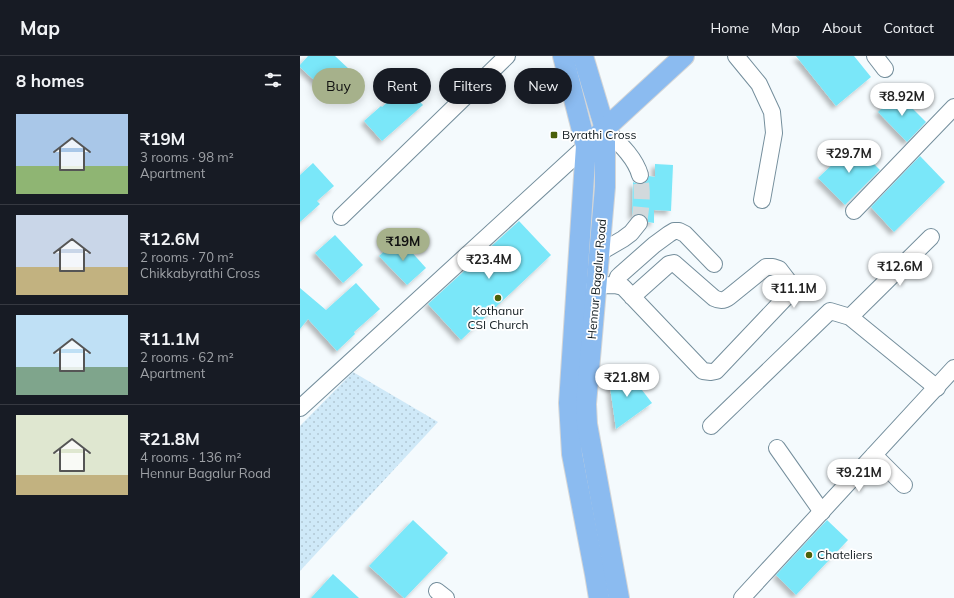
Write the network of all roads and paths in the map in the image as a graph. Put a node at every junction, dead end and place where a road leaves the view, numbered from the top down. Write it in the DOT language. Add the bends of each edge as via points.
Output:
graph roads {
  1 [pos="507,56"];
  2 [pos="563,56"];
  3 [pos="583,56"];
  4 [pos="684,56"];
  5 [pos="736,56"];
  6 [pos="875,56"];
  7 [pos="885,69"];
  8 [pos="954,107"];
  9 [pos="605,129"];
  10 [pos="586,146"];
  11 [pos="640,174"];
  12 [pos="762,200"];
  13 [pos="854,210"];
  14 [pos="341,217"];
  15 [pos="639,223"];
  16 [pos="931,237"];
  17 [pos="599,253"];
  18 [pos="714,264"];
  19 [pos="606,285"];
  20 [pos="576,286"];
  21 [pos="632,297"];
  22 [pos="850,317"];
  23 [pos="954,368"];
  24 [pos="937,388"];
  25 [pos="300,408"];
  26 [pos="711,426"];
  27 [pos="777,448"];
  28 [pos="874,455"];
  29 [pos="904,485"];
  30 [pos="822,512"];
  31 [pos="598,598"];
  32 [pos="620,598"];
  33 [pos="742,598"];
  1 -- 14 [label="street"];
  2 -- 10 [label="main road, Hennur Bagalur Road"];
  3 -- 9 [label="main road, Hennur Bagalur Road"];
  4 -- 9 [label="main road"];
  5 -- 12 [label="street" via="759,84 772,112 774,133"];
  6 -- 7 [label="street"];
  8 -- 13 [label="street"];
  9 -- 10 [label="main road"];
  9 -- 11 [label="street" via="634,162"];
  9 -- 17 [label="main road, Hennur Bagalur Road" via="605,187"];
  10 -- 20 [label="main road, Hennur Bagalur Road"];
  10 -- 25 [label="street"];
  15 -- 17 [label="street" via="631,233"];
  16 -- 22 [label="street"];
  17 -- 19 [label="main road, Hennur Bagalur Road"];
  18 -- 19 [label="street" via="686,234 679,231 669,234 654,245"];
  19 -- 20 [label="street"];
  19 -- 21 [label="street" via="623,287"];
  19 -- 32 [label="main road, Hennur Bagalur Road" via="586,404 587,424"];
  20 -- 31 [label="main road, Hennur Bagalur Road" via="569,403 572,454"];
  21 -- 21 [label="street" via="703,371 711,372 716,371 791,289 779,269 773,266 766,267 729,297 719,300 674,263 669,264"];
  22 -- 24 [label="street"];
  22 -- 26 [label="street" via="830,311"];
  23 -- 24 [label="street"];
  24 -- 28 [label="street"];
  27 -- 30 [label="street"];
  28 -- 29 [label="street"];
  28 -- 30 [label="street"];
  30 -- 33 [label="street"];
}
